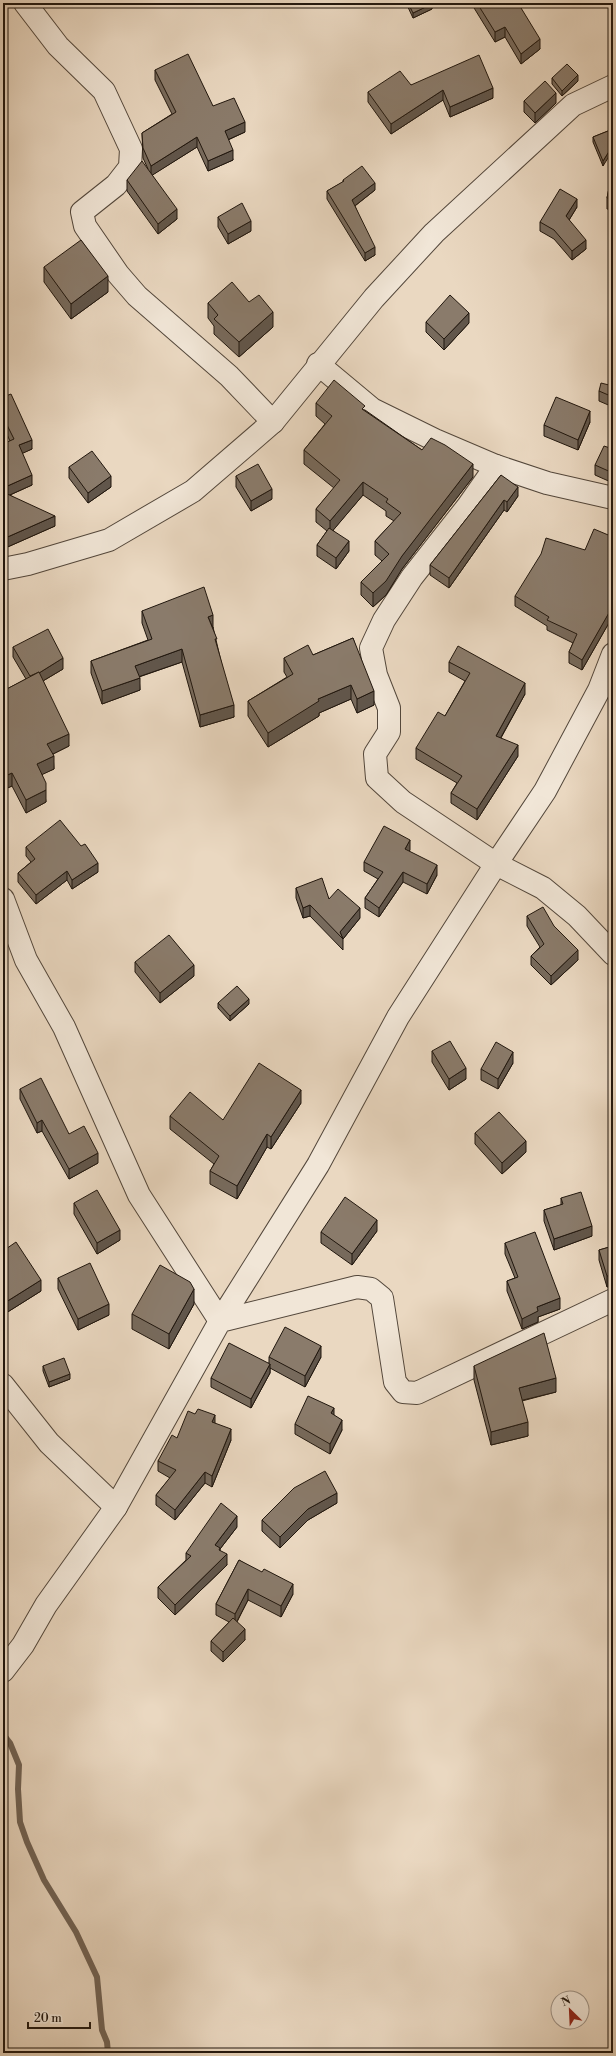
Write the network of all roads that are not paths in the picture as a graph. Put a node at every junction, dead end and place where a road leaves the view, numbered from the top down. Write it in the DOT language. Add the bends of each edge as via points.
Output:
graph roads {
  1 [pos="25,3"];
  2 [pos="613,86"];
  3 [pos="318,364"];
  4 [pos="273,422"];
  5 [pos="496,466"];
  6 [pos="613,498"];
  7 [pos="3,569"];
  8 [pos="613,654"];
  9 [pos="496,864"];
  10 [pos="3,899"];
  11 [pos="613,954"];
  12 [pos="613,1300"];
  13 [pos="220,1321"];
  14 [pos="3,1385"];
  15 [pos="116,1507"];
  16 [pos="3,1671"];
  1 -- 4 [label="street" via="58,46 104,92 131,149 130,167 116,185 82,212 84,226 137,296 230,376"];
  2 -- 3 [label="street" via="573,105 439,228 374,298"];
  3 -- 4 [label="street"];
  3 -- 5 [label="street" via="372,409 434,440"];
  4 -- 7 [label="street" via="193,491 108,540"];
  5 -- 6 [label="street" via="547,483"];
  5 -- 9 [label="street" via="412,577 384,620 371,648 376,675 389,708 389,732 375,754 377,778 403,802"];
  8 -- 9 [label="street" via="599,690 545,791"];
  9 -- 11 [label="street" via="543,888 577,916"];
  9 -- 13 [label="street" via="398,1017 318,1165"];
  10 -- 13 [label="street" via="26,960 64,1027 140,1195"];
  12 -- 13 [label="street" via="417,1393 403,1392 395,1382 382,1298 371,1289 357,1287"];
  13 -- 15 [label="street"];
  14 -- 15 [label="street" via="49,1443"];
  15 -- 16 [label="street" via="46,1605 23,1645"];
}
